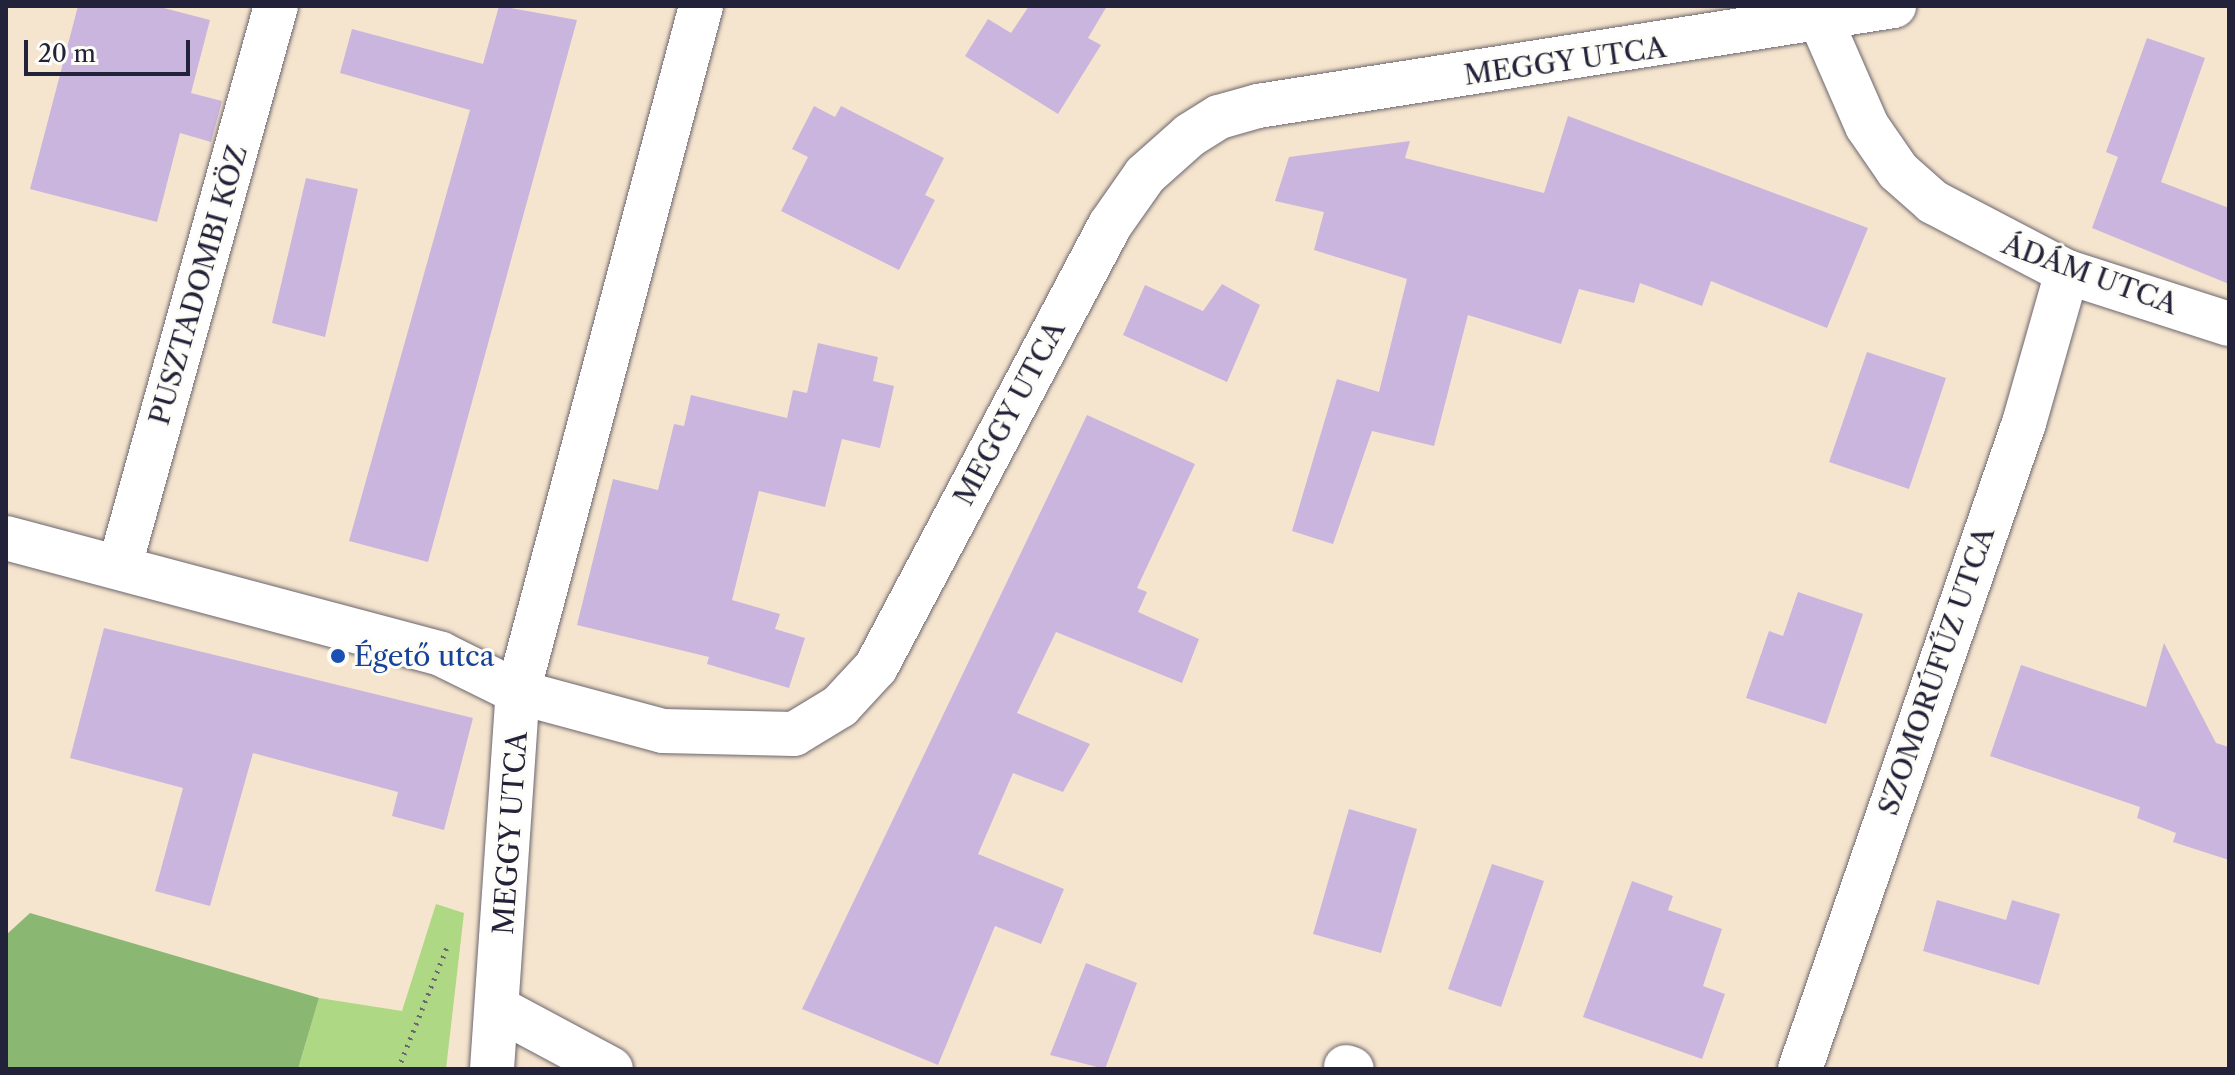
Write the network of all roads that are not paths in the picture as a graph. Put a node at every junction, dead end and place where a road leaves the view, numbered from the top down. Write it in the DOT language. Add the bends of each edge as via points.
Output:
graph roads {
  1 [pos="276,6"];
  2 [pos="701,6"];
  3 [pos="1894,6"];
  4 [pos="1822,23"];
  5 [pos="2067,272"];
  6 [pos="2229,324"];
  7 [pos="6,538"];
  8 [pos="120,565"];
  9 [pos="518,692"];
  10 [pos="499,1009"];
  11 [pos="492,1069"];
  12 [pos="611,1069"];
  13 [pos="1800,1069"];
  1 -- 8 [label="street, PUSZTADOMBI KÖZ"];
  2 -- 9 [label="street"];
  3 -- 4 [label="street, MEGGY UTCA"];
  4 -- 5 [label="street, ÁDÁM UTCA" via="1867,126 1898,171 1978,229"];
  4 -- 9 [label="street, MEGGY UTCA" via="1219,117 1145,175 1110,225 876,667 840,706 794,734 732,738 663,731"];
  5 -- 6 [label="street, ÁDÁM UTCA"];
  5 -- 13 [label="street, SZOMORÚFŰZ UTCA" via="2024,423"];
  7 -- 8 [label="street"];
  8 -- 9 [label="street" via="441,654"];
  9 -- 10 [label="street, MEGGY UTCA"];
  10 -- 11 [label="street, MEGGY UTCA"];
  10 -- 12 [label="street"];
}
